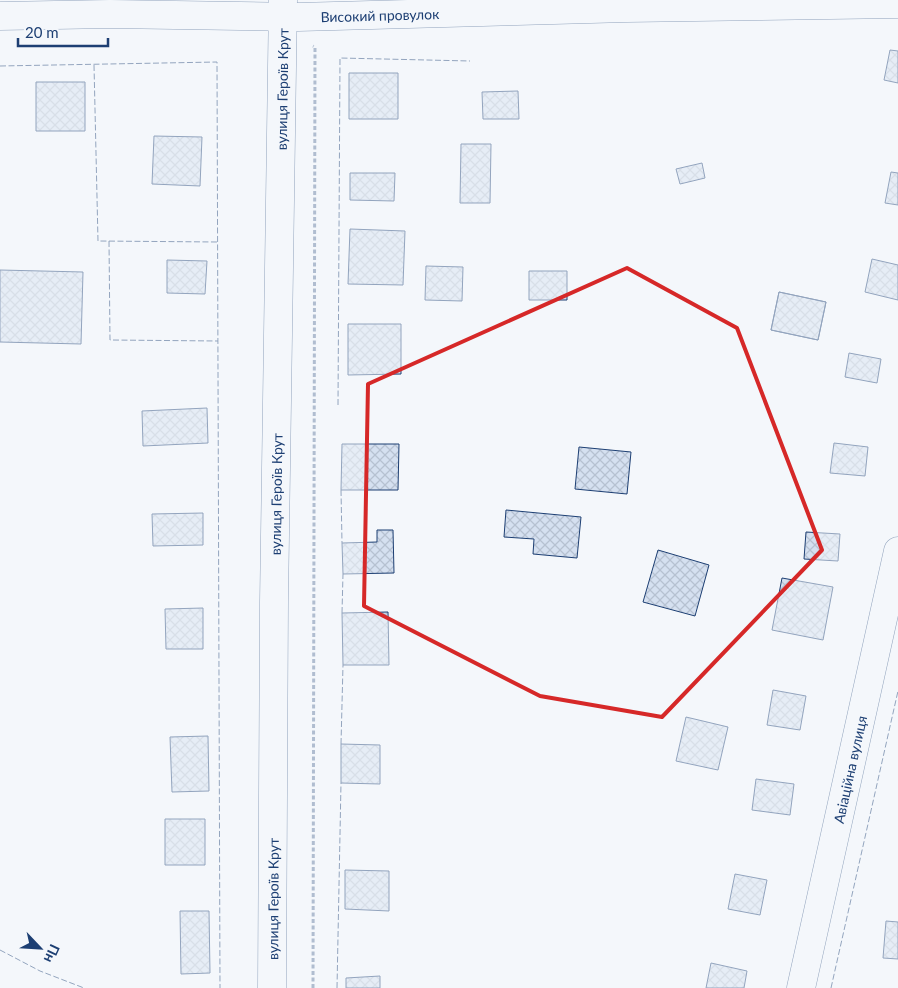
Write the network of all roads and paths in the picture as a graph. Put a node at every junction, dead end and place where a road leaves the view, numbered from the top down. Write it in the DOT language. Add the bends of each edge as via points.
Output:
graph roads {
  1 [pos="628,4"];
  2 [pos="898,4"];
  3 [pos="283,8"];
  4 [pos="0,16"];
  5 [pos="309,43"];
  6 [pos="898,551"];
  7 [pos="272,988"];
  8 [pos="313,988"];
  9 [pos="801,988"];
  1 -- 2 [label="street, Високий провулок"];
  1 -- 3 [label="street, Високий провулок"];
  3 -- 4 [label="street, Високий провулок"];
  3 -- 7 [label="street, вулиця Героїв Крут"];
  5 -- 8 [label="path" via="315,47"];
  6 -- 9 [label="street, Авіаційна вулиця"];
}
